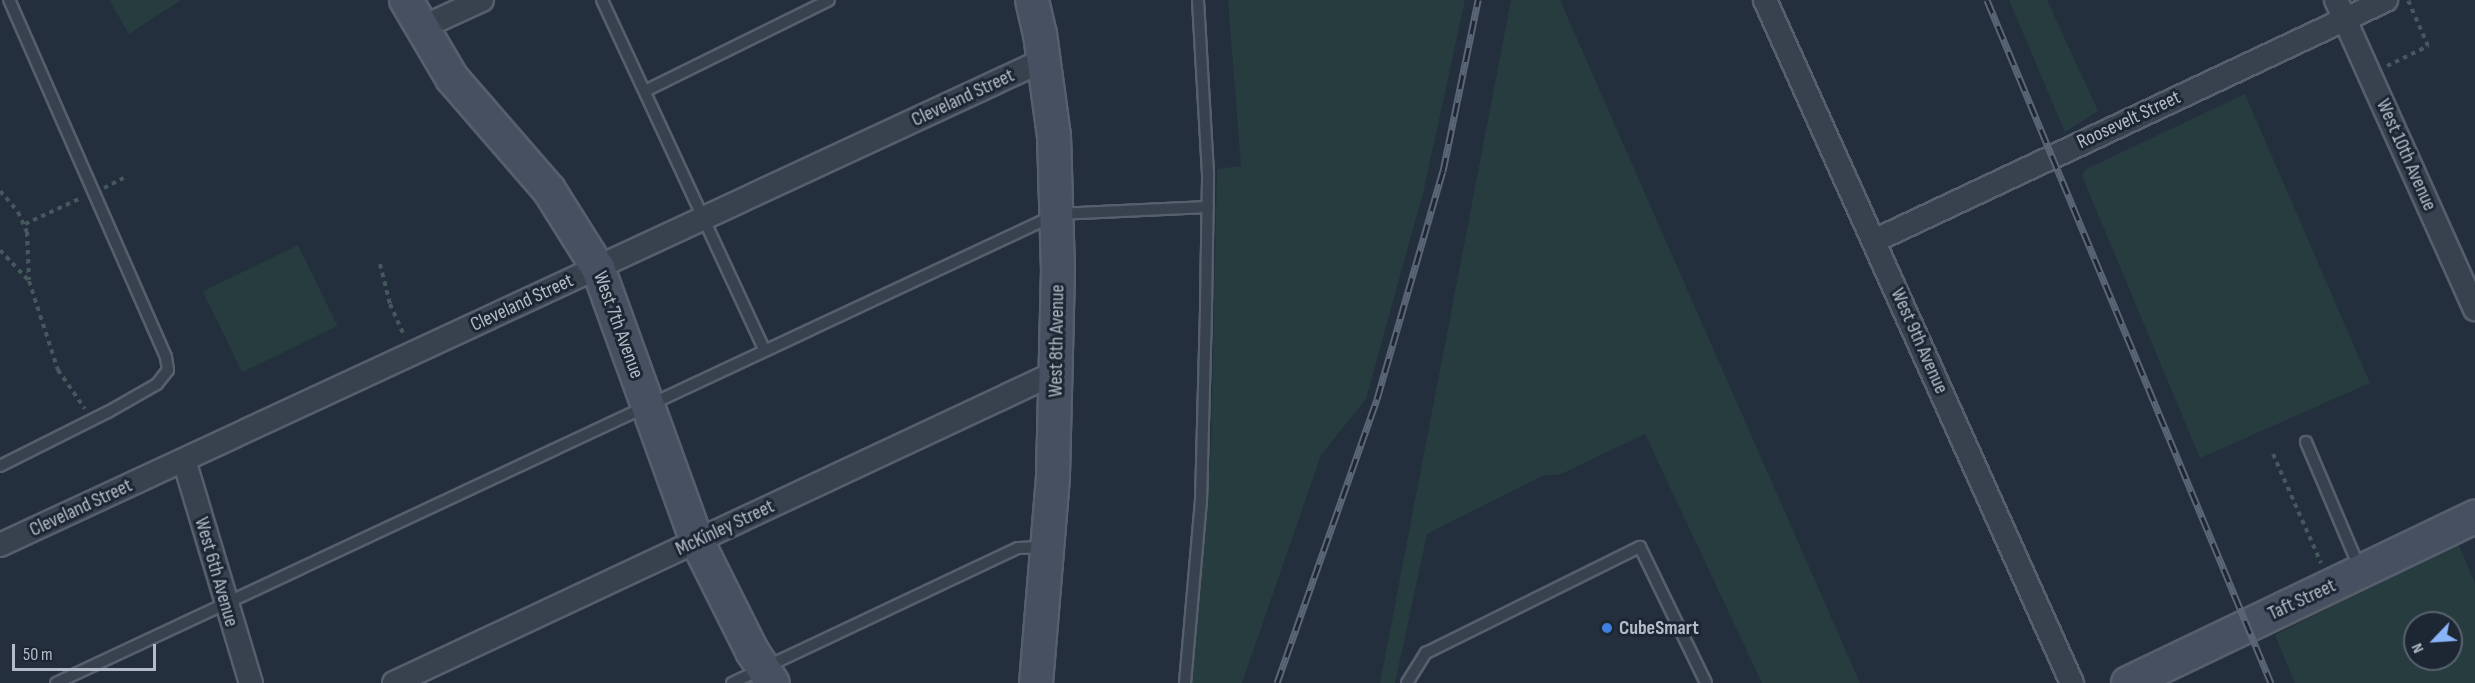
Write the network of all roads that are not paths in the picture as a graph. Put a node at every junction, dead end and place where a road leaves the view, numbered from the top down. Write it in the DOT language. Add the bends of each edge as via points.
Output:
graph roads {
  1 [pos="9,0"];
  2 [pos="406,0"];
  3 [pos="482,0"];
  4 [pos="602,0"];
  5 [pos="830,0"];
  6 [pos="1032,0"];
  7 [pos="1198,0"];
  8 [pos="1765,0"];
  9 [pos="2386,0"];
  10 [pos="2341,9"];
  11 [pos="421,28"];
  12 [pos="1044,60"];
  13 [pos="645,91"];
  14 [pos="1208,207"];
  15 [pos="1057,214"];
  16 [pos="706,218"];
  17 [pos="1874,241"];
  18 [pos="597,268"];
  19 [pos="2475,309"];
  20 [pos="764,349"];
  21 [pos="1057,372"];
  22 [pos="646,403"];
  23 [pos="2306,442"];
  24 [pos="184,460"];
  25 [pos="0,466"];
  26 [pos="2475,517"];
  27 [pos="697,541"];
  28 [pos="0,545"];
  29 [pos="1048,546"];
  30 [pos="2361,572"];
  31 [pos="225,602"];
  32 [pos="768,676"];
  33 [pos="56,683"];
  34 [pos="251,683"];
  35 [pos="394,683"];
  36 [pos="732,683"];
  37 [pos="1036,683"];
  38 [pos="1185,683"];
  39 [pos="1407,683"];
  40 [pos="1706,683"];
  41 [pos="2072,683"];
  42 [pos="2128,683"];
  1 -- 25 [label="lane" via="166,357 168,370 157,384"];
  2 -- 11 [label="street, West 7th Avenue"];
  3 -- 11 [label="street"];
  4 -- 13 [label="lane"];
  5 -- 13 [label="lane"];
  6 -- 12 [label="street, West 8th Avenue"];
  7 -- 14 [label="lane"];
  8 -- 17 [label="street, West 9th Avenue"];
  9 -- 10 [label="street, Roosevelt Street"];
  10 -- 17 [label="street, Roosevelt Street"];
  10 -- 19 [label="street, West 10th Avenue"];
  11 -- 18 [label="street, West 7th Avenue" via="452,78 549,190"];
  12 -- 15 [label="street, West 8th Avenue" via="1054,136"];
  12 -- 16 [label="street, Cleveland Street"];
  13 -- 16 [label="lane"];
  14 -- 15 [label="lane"];
  14 -- 38 [label="lane" via="1201,501"];
  15 -- 20 [label="lane"];
  15 -- 21 [label="street, West 8th Avenue"];
  16 -- 18 [label="street, Cleveland Street"];
  16 -- 20 [label="lane"];
  17 -- 41 [label="street, West 9th Avenue"];
  18 -- 22 [label="street, West 7th Avenue"];
  18 -- 24 [label="street, Cleveland Street"];
  20 -- 22 [label="lane"];
  21 -- 27 [label="street, McKinley Street"];
  21 -- 29 [label="street, West 8th Avenue"];
  22 -- 27 [label="street, West 7th Avenue"];
  22 -- 31 [label="lane"];
  23 -- 30 [label="lane"];
  24 -- 28 [label="street, Cleveland Street"];
  24 -- 31 [label="street, West 6th Avenue"];
  26 -- 30 [label="street, Taft Street"];
  27 -- 32 [label="street, West 7th Avenue"];
  27 -- 35 [label="street, McKinley Street"];
  29 -- 32 [label="lane" via="1018,548"];
  29 -- 37 [label="street, West 8th Avenue"];
  30 -- 42 [label="street, Taft Street"];
  31 -- 33 [label="lane"];
  31 -- 34 [label="street, West 6th Avenue"];
  32 -- 36 [label="lane"];
  39 -- 40 [label="lane" via="1426,653 1640,547"];
}
